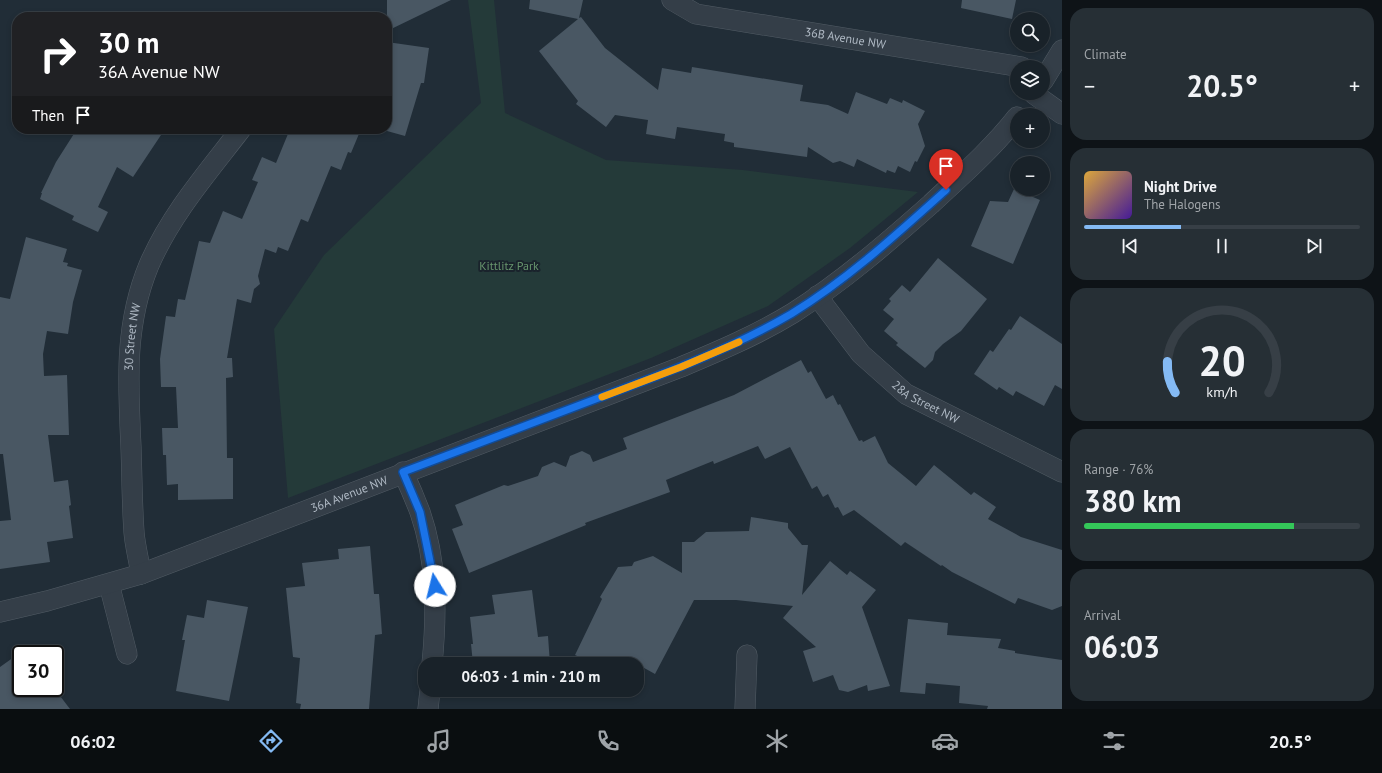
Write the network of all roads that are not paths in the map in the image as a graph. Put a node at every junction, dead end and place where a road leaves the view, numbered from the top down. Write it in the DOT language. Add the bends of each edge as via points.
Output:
graph roads {
  1 [pos="672,0"];
  2 [pos="1062,50"];
  3 [pos="1010,65"];
  4 [pos="1050,68"];
  5 [pos="1050,96"];
  6 [pos="1062,114"];
  7 [pos="1010,126"];
  8 [pos="236,134"];
  9 [pos="816,296"];
  10 [pos="403,472"];
  11 [pos="1062,472"];
  12 [pos="141,574"];
  13 [pos="109,584"];
  14 [pos="0,612"];
  15 [pos="127,654"];
  16 [pos="747,655"];
  17 [pos="433,657"];
  18 [pos="429,697"];
  19 [pos="428,709"];
  20 [pos="745,709"];
  1 -- 3 [label="street, 36B Avenue NW" via="696,14"];
  2 -- 4 [label="street"];
  5 -- 6 [label="street"];
  7 -- 9 [label="street, 36A Avenue NW" via="983,155 916,218 860,265"];
  8 -- 12 [label="street, 30 Street NW" via="167,229 139,294 131,326 128,376 134,534"];
  9 -- 10 [label="street, 36A Avenue NW" via="767,327 715,353"];
  9 -- 11 [label="street, 28A Street NW" via="860,354 906,394"];
  10 -- 12 [label="street, 36A Avenue NW"];
  10 -- 17 [label="street" via="420,512 432,568 436,611"];
  12 -- 13 [label="street, 36A Avenue NW"];
  13 -- 14 [label="street, 36A Avenue NW"];
  13 -- 15 [label="street"];
  16 -- 20 [label="street"];
  18 -- 19 [label="street"];
}
